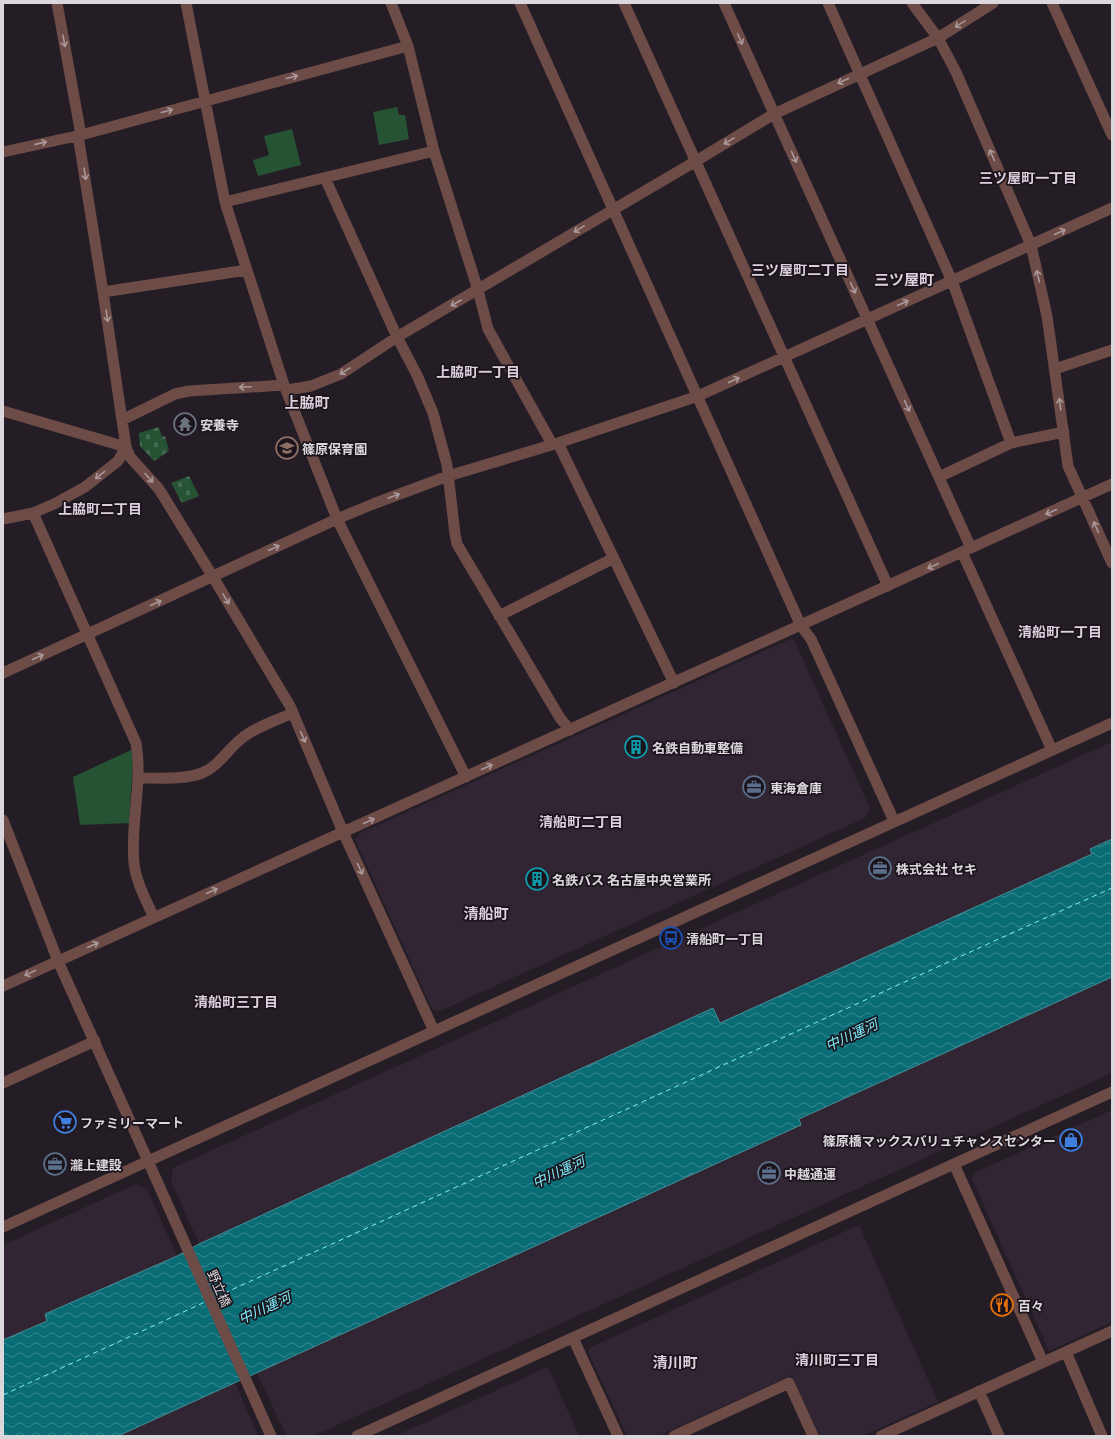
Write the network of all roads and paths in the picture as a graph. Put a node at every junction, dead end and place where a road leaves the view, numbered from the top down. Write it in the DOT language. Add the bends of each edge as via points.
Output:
graph roads {
  1 [pos="57,3"];
  2 [pos="186,3"];
  3 [pos="390,3"];
  4 [pos="520,3"];
  5 [pos="624,3"];
  6 [pos="724,3"];
  7 [pos="828,3"];
  8 [pos="912,3"];
  9 [pos="993,3"];
  10 [pos="1052,3"];
  11 [pos="938,38"];
  12 [pos="408,46"];
  13 [pos="859,74"];
  14 [pos="206,101"];
  15 [pos="774,114"];
  16 [pos="80,135"];
  17 [pos="1112,135"];
  18 [pos="434,151"];
  19 [pos="3,152"];
  20 [pos="696,161"];
  21 [pos="325,178"];
  22 [pos="225,202"];
  23 [pos="1112,208"];
  24 [pos="613,209"];
  25 [pos="1031,244"];
  26 [pos="247,270"];
  27 [pos="952,281"];
  28 [pos="478,290"];
  29 [pos="104,292"];
  30 [pos="867,319"];
  31 [pos="397,337"];
  32 [pos="1112,350"];
  33 [pos="784,357"];
  34 [pos="1055,369"];
  35 [pos="285,388"];
  36 [pos="698,396"];
  37 [pos="3,411"];
  38 [pos="122,420"];
  39 [pos="1064,432"];
  40 [pos="555,443"];
  41 [pos="1011,443"];
  42 [pos="126,447"];
  43 [pos="448,476"];
  44 [pos="939,477"];
  45 [pos="1112,484"];
  46 [pos="1082,498"];
  47 [pos="33,513"];
  48 [pos="3,519"];
  49 [pos="337,519"];
  50 [pos="967,550"];
  51 [pos="614,558"];
  52 [pos="1112,562"];
  53 [pos="213,577"];
  54 [pos="888,586"];
  55 [pos="499,616"];
  56 [pos="801,626"];
  57 [pos="87,634"];
  58 [pos="3,673"];
  59 [pos="674,683"];
  60 [pos="293,713"];
  61 [pos="1112,723"];
  62 [pos="570,730"];
  63 [pos="1052,750"];
  64 [pos="466,777"];
  65 [pos="138,778"];
  66 [pos="3,820"];
  67 [pos="894,822"];
  68 [pos="343,832"];
  69 [pos="154,918"];
  70 [pos="58,961"];
  71 [pos="3,986"];
  72 [pos="434,1031"];
  73 [pos="95,1041"];
  74 [pos="3,1083"];
  75 [pos="1112,1092"];
  76 [pos="148,1161"];
  77 [pos="954,1164"];
  78 [pos="3,1227"];
  79 [pos="1112,1331"];
  80 [pos="573,1338"];
  81 [pos="1066,1352"];
  82 [pos="1043,1362"];
  83 [pos="979,1391"];
  84 [pos="271,1436"];
  85 [pos="358,1436"];
  86 [pos="618,1436"];
  87 [pos="674,1436"];
  88 [pos="813,1436"];
  89 [pos="881,1436"];
  90 [pos="999,1436"];
  91 [pos="1102,1436"];
  1 -- 16 [label="street, one-way"];
  2 -- 14 [label="street"];
  3 -- 12 [label="street"];
  4 -- 24 [label="street"];
  5 -- 20 [label="street"];
  6 -- 15 [label="street, one-way"];
  7 -- 13 [label="street"];
  8 -- 11 [label="street"];
  9 -- 11 [label="street, one-way"];
  10 -- 17 [label="street"];
  11 -- 13 [label="street"];
  25 -- 11 [label="street, one-way" via="956,72"];
  14 -- 12 [label="street, one-way"];
  12 -- 18 [label="street"];
  13 -- 15 [label="street, one-way"];
  13 -- 27 [label="street"];
  16 -- 14 [label="street, one-way"];
  14 -- 22 [label="street"];
  15 -- 20 [label="street, one-way"];
  15 -- 30 [label="street, one-way"];
  19 -- 16 [label="street, one-way"];
  16 -- 29 [label="street, one-way"];
  18 -- 21 [label="street"];
  18 -- 28 [label="street"];
  20 -- 24 [label="street"];
  20 -- 33 [label="street"];
  21 -- 22 [label="street"];
  21 -- 31 [label="street"];
  22 -- 26 [label="street"];
  25 -- 23 [label="street, one-way"];
  24 -- 28 [label="street, one-way"];
  24 -- 36 [label="street"];
  25 -- 27 [label="street"];
  34 -- 25 [label="street, one-way" via="1047,316"];
  26 -- 29 [label="street"];
  26 -- 35 [label="street"];
  30 -- 27 [label="street, one-way"];
  27 -- 41 [label="street"];
  28 -- 31 [label="street, one-way"];
  28 -- 40 [label="street" via="488,329"];
  29 -- 38 [label="street, one-way"];
  30 -- 33 [label="street"];
  30 -- 44 [label="street, one-way"];
  31 -- 35 [label="street, one-way" via="341,374 311,386"];
  31 -- 43 [label="street" via="433,413"];
  32 -- 34 [label="street"];
  36 -- 33 [label="street, one-way"];
  33 -- 54 [label="street"];
  39 -- 34 [label="street, one-way"];
  35 -- 38 [label="street, one-way" via="218,388 189,391 175,394"];
  35 -- 49 [label="street"];
  36 -- 40 [label="street"];
  36 -- 56 [label="street"];
  37 -- 42 [label="street"];
  38 -- 42 [label="street"];
  39 -- 41 [label="street"];
  39 -- 46 [label="street" via="1068,466"];
  40 -- 43 [label="street"];
  40 -- 51 [label="street"];
  41 -- 44 [label="street"];
  42 -- 47 [label="street, one-way" via="118,461 85,487"];
  42 -- 53 [label="street, one-way" via="130,457 159,489"];
  49 -- 43 [label="street, one-way"];
  43 -- 55 [label="street" via="457,544"];
  44 -- 50 [label="street"];
  45 -- 46 [label="street"];
  46 -- 50 [label="street, one-way"];
  52 -- 46 [label="street, one-way"];
  47 -- 48 [label="street"];
  47 -- 57 [label="street"];
  53 -- 49 [label="street, one-way"];
  49 -- 64 [label="street"];
  50 -- 54 [label="street, one-way"];
  50 -- 63 [label="street"];
  51 -- 55 [label="street"];
  51 -- 59 [label="street"];
  57 -- 53 [label="street, one-way"];
  53 -- 60 [label="street, one-way"];
  54 -- 56 [label="street"];
  55 -- 62 [label="street" via="560,718"];
  56 -- 59 [label="street"];
  56 -- 67 [label="street" via="811,639"];
  58 -- 57 [label="street, one-way"];
  57 -- 65 [label="street" via="136,744 139,759"];
  59 -- 62 [label="street"];
  60 -- 65 [label="street" via="241,738 210,770 192,777"];
  60 -- 68 [label="street, one-way"];
  61 -- 63 [label="street"];
  64 -- 62 [label="street, one-way"];
  63 -- 67 [label="street"];
  68 -- 64 [label="street, one-way"];
  65 -- 69 [label="street" via="134,862 136,876"];
  66 -- 70 [label="street, 野立橋"];
  67 -- 72 [label="street"];
  69 -- 68 [label="street, one-way"];
  68 -- 72 [label="street, one-way"];
  70 -- 69 [label="street, one-way"];
  70 -- 71 [label="street, one-way"];
  70 -- 73 [label="street, 野立橋"];
  72 -- 76 [label="street"];
  73 -- 74 [label="street"];
  73 -- 76 [label="street, 野立橋"];
  75 -- 77 [label="street"];
  76 -- 78 [label="street"];
  76 -- 84 [label="street, 野立橋"];
  77 -- 80 [label="street"];
  77 -- 82 [label="street"];
  79 -- 81 [label="street"];
  80 -- 85 [label="street"];
  80 -- 86 [label="street"];
  81 -- 82 [label="street"];
  81 -- 91 [label="street"];
  82 -- 83 [label="street"];
  83 -- 89 [label="street"];
  83 -- 90 [label="street"];
  87 -- 88 [label="street" via="789,1383"];
}
